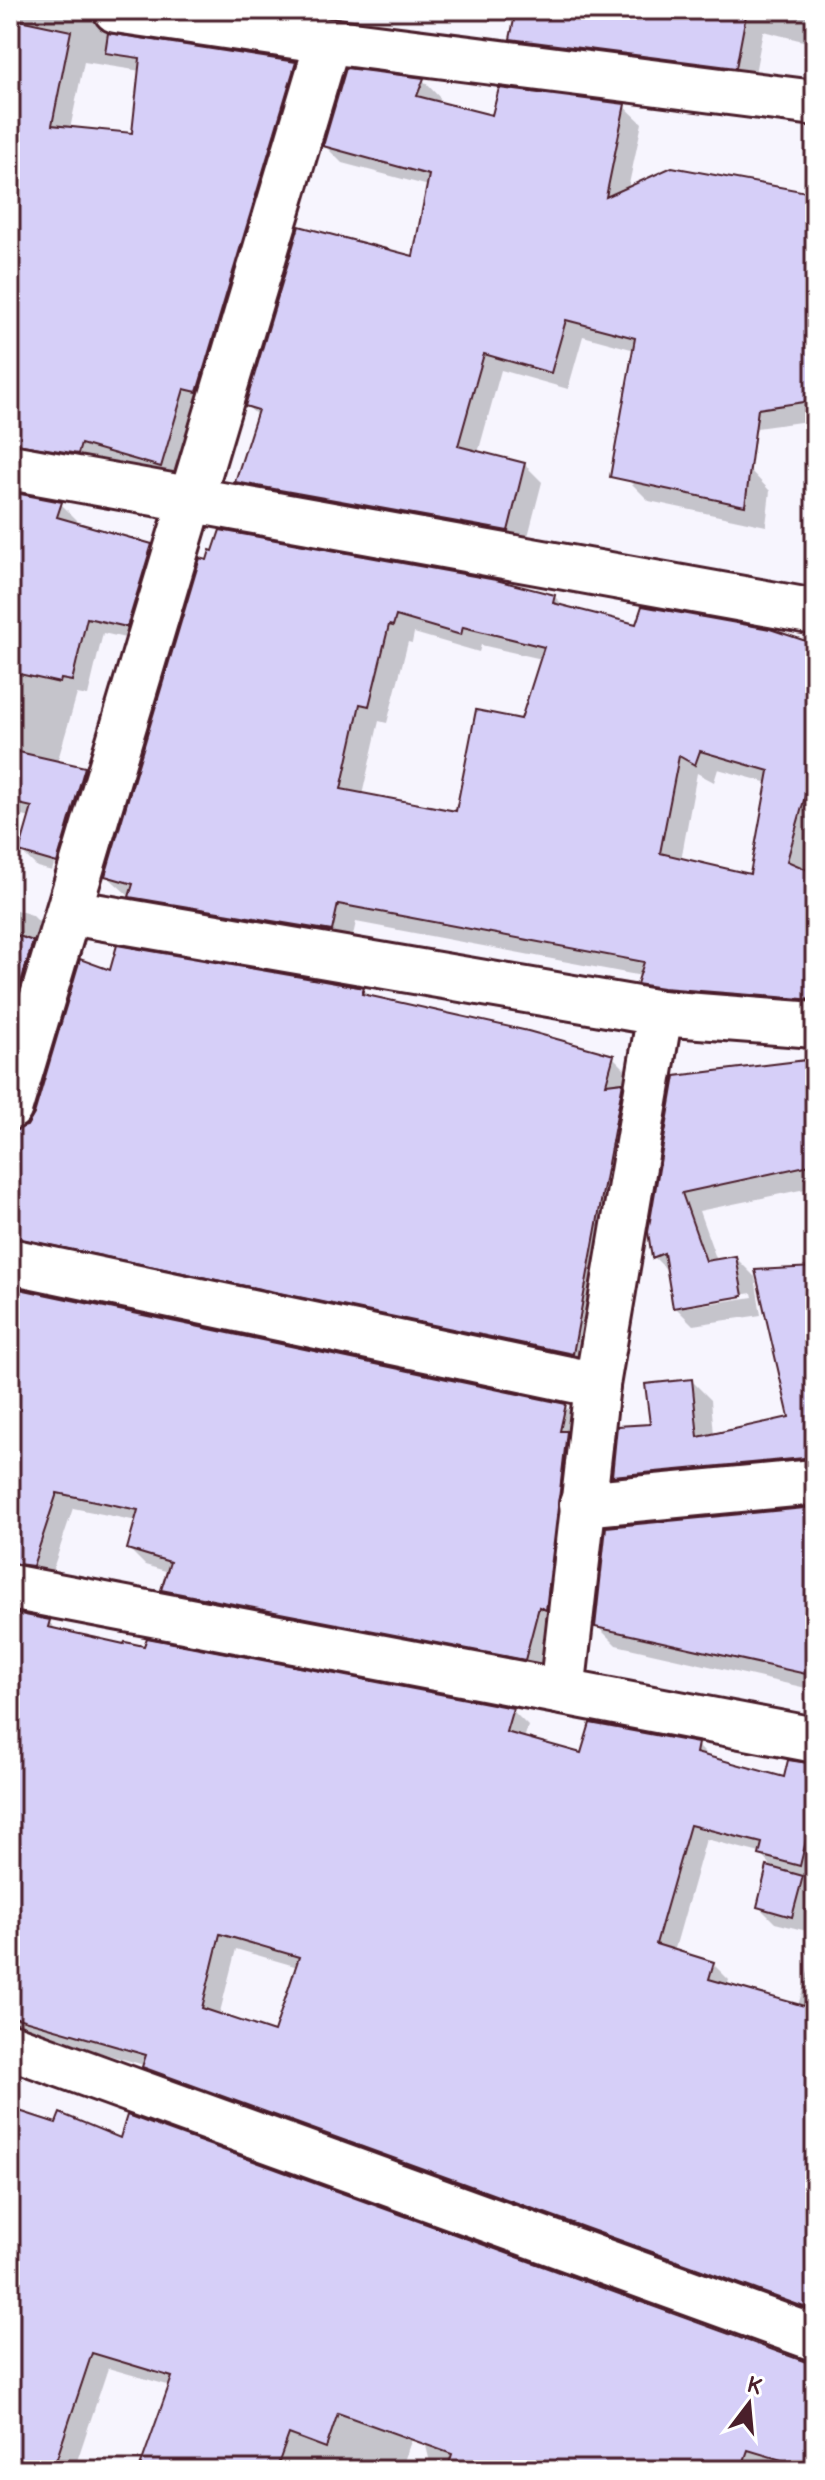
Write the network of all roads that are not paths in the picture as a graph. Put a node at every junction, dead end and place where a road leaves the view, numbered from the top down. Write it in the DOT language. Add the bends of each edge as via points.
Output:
graph roads {
  1 [pos="129,11"];
  2 [pos="328,41"];
  3 [pos="815,103"];
  4 [pos="10,467"];
  5 [pos="192,501"];
  6 [pos="815,612"];
  7 [pos="70,912"];
  8 [pos="660,1013"];
  9 [pos="815,1025"];
  10 [pos="13,1084"];
  11 [pos="10,1261"];
  12 [pos="597,1385"];
  13 [pos="815,1482"];
  14 [pos="582,1504"];
  15 [pos="10,1587"];
  16 [pos="562,1692"];
  17 [pos="815,1740"];
  18 [pos="10,2046"];
  19 [pos="815,2338"];
  1 -- 2 [label="street"];
  2 -- 3 [label="street"];
  2 -- 5 [label="street"];
  4 -- 5 [label="street"];
  5 -- 6 [label="street"];
  5 -- 7 [label="street"];
  7 -- 8 [label="street"];
  7 -- 10 [label="street"];
  8 -- 9 [label="street"];
  8 -- 12 [label="street"];
  11 -- 12 [label="street"];
  12 -- 14 [label="street"];
  13 -- 14 [label="street"];
  14 -- 16 [label="street"];
  15 -- 16 [label="street"];
  16 -- 17 [label="street"];
  18 -- 19 [label="street"];
}
